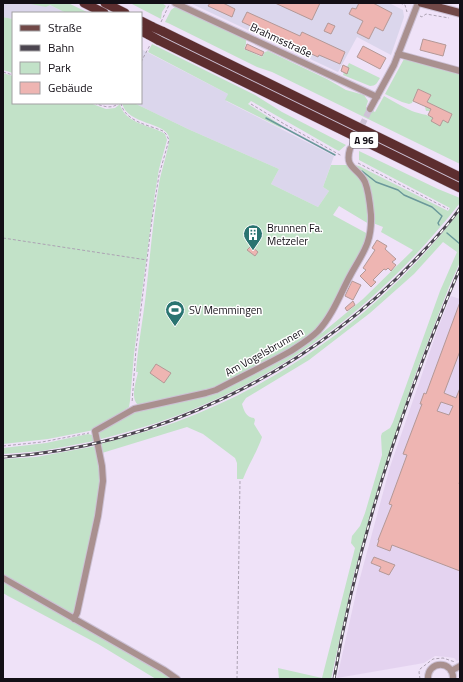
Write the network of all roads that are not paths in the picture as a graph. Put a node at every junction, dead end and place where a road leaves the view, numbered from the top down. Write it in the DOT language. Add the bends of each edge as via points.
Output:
graph roads {
  1 [pos="84,3"];
  2 [pos="104,3"];
  3 [pos="175,3"];
  4 [pos="418,3"];
  5 [pos="422,3"];
  6 [pos="102,12"];
  7 [pos="123,12"];
  8 [pos="457,16"];
  9 [pos="142,22"];
  10 [pos="148,31"];
  11 [pos="160,36"];
  12 [pos="398,54"];
  13 [pos="460,71"];
  14 [pos="378,97"];
  15 [pos="370,109"];
  16 [pos="350,149"];
  17 [pos="460,177"];
  18 [pos="460,188"];
  19 [pos="3,578"];
  20 [pos="74,619"];
  21 [pos="460,666"];
  22 [pos="451,671"];
  23 [pos="177,679"];
  24 [pos="428,679"];
  25 [pos="453,679"];
  1 -- 6 [label="highway"];
  2 -- 7 [label="highway"];
  3 -- 14 [label="street, Brahmsstraße"];
  4 -- 12 [label="street"];
  5 -- 8 [label="main road"];
  9 -- 10 [label="highway, A 96"];
  10 -- 11 [label="highway, A 96, bridge"];
  11 -- 17 [label="highway, A 96"];
  11 -- 18 [label="highway, A 96"];
  12 -- 13 [label="street"];
  12 -- 14 [label="street"];
  14 -- 15 [label="street"];
  16 -- 20 [label="street, Am Vogelsbrunnen" via="349,163 363,178 367,189 371,214 370,235 362,255 321,327 311,337 283,355 216,390 134,409 95,431 102,466 102,493"];
  19 -- 20 [label="street"];
  20 -- 23 [label="street"];
  21 -- 22 [label="street"];
  22 -- 24 [label="street" via="447,666 435,666 429,672"];
  22 -- 25 [label="street"];
}
